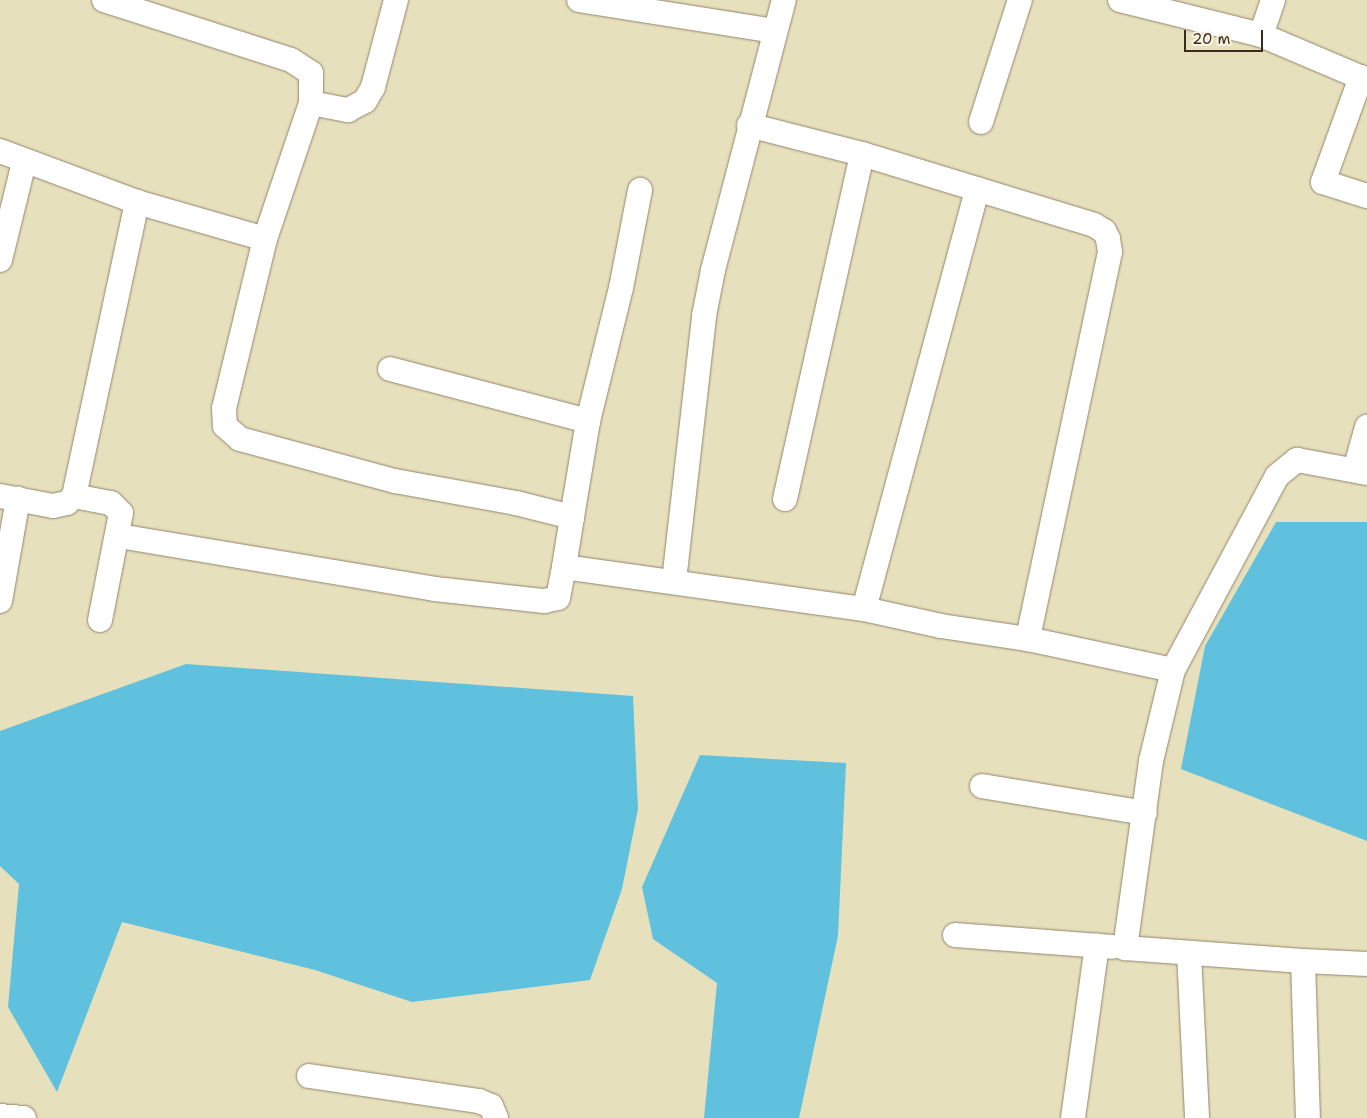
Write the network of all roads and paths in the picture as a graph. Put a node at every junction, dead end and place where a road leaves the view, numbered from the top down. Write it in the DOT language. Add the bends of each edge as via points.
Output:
graph roads {
  1 [pos="104,0"];
  2 [pos="396,0"];
  3 [pos="579,0"];
  4 [pos="784,0"];
  5 [pos="1020,0"];
  6 [pos="1120,0"];
  7 [pos="1273,0"];
  8 [pos="775,31"];
  9 [pos="1261,35"];
  10 [pos="1364,79"];
  11 [pos="311,103"];
  12 [pos="982,122"];
  13 [pos="749,125"];
  14 [pos="0,151"];
  15 [pos="862,154"];
  16 [pos="24,162"];
  17 [pos="977,189"];
  18 [pos="640,190"];
  19 [pos="1367,196"];
  20 [pos="137,202"];
  21 [pos="265,239"];
  22 [pos="0,260"];
  23 [pos="390,369"];
  24 [pos="588,421"];
  25 [pos="1367,427"];
  26 [pos="1361,471"];
  27 [pos="74,496"];
  28 [pos="9,497"];
  29 [pos="785,500"];
  30 [pos="572,517"];
  31 [pos="118,536"];
  32 [pos="564,567"];
  33 [pos="674,581"];
  34 [pos="0,601"];
  35 [pos="864,609"];
  36 [pos="100,620"];
  37 [pos="1028,639"];
  38 [pos="1173,670"];
  39 [pos="982,786"];
  40 [pos="1145,813"];
  41 [pos="955,935"];
  42 [pos="1097,946"];
  43 [pos="1125,948"];
  44 [pos="1189,953"];
  45 [pos="1303,961"];
  46 [pos="1367,964"];
  47 [pos="310,1076"];
  48 [pos="0,1116"];
  49 [pos="24,1118"];
  50 [pos="496,1118"];
  51 [pos="1073,1118"];
  52 [pos="1196,1118"];
  53 [pos="1308,1118"];
  1 -- 11 [label="street" via="291,60 311,73"];
  2 -- 11 [label="street" via="373,87 365,101 348,110"];
  3 -- 8 [label="street"];
  4 -- 8 [label="street"];
  5 -- 12 [label="street"];
  6 -- 9 [label="street"];
  7 -- 9 [label="street"];
  8 -- 13 [label="street"];
  9 -- 10 [label="street"];
  10 -- 19 [label="street" via="1324,182"];
  11 -- 21 [label="street"];
  13 -- 15 [label="street"];
  13 -- 33 [label="street" via="719,240 704,316"];
  14 -- 16 [label="street"];
  15 -- 17 [label="street"];
  15 -- 29 [label="street"];
  16 -- 20 [label="street"];
  16 -- 22 [label="street"];
  17 -- 35 [label="street"];
  17 -- 37 [label="street" via="1094,225 1104,231 1110,252"];
  18 -- 24 [label="street" via="621,288"];
  20 -- 21 [label="street"];
  20 -- 27 [label="street"];
  21 -- 30 [label="street" via="224,408 225,426 232,435 265,448 378,477"];
  23 -- 24 [label="street"];
  24 -- 30 [label="street"];
  25 -- 26 [label="street"];
  26 -- 38 [label="street" via="1296,460 1277,476"];
  27 -- 28 [label="street" via="67,503 54,506"];
  27 -- 31 [label="street" via="116,506 122,520"];
  28 -- 34 [label="street"];
  30 -- 32 [label="street"];
  31 -- 32 [label="street" via="435,589 544,600 558,598"];
  31 -- 36 [label="street"];
  32 -- 33 [label="street"];
  33 -- 35 [label="street" via="729,592"];
  35 -- 37 [label="street" via="941,626"];
  37 -- 38 [label="street"];
  38 -- 40 [label="street" via="1151,762"];
  39 -- 40 [label="street"];
  40 -- 43 [label="street"];
  41 -- 42 [label="street"];
  42 -- 43 [label="street"];
  42 -- 51 [label="street"];
  43 -- 44 [label="street"];
  44 -- 45 [label="street"];
  44 -- 52 [label="street"];
  45 -- 46 [label="street"];
  45 -- 53 [label="street"];
  47 -- 50 [label="street" via="479,1102 491,1106"];
  48 -- 49 [label="street"];
}
